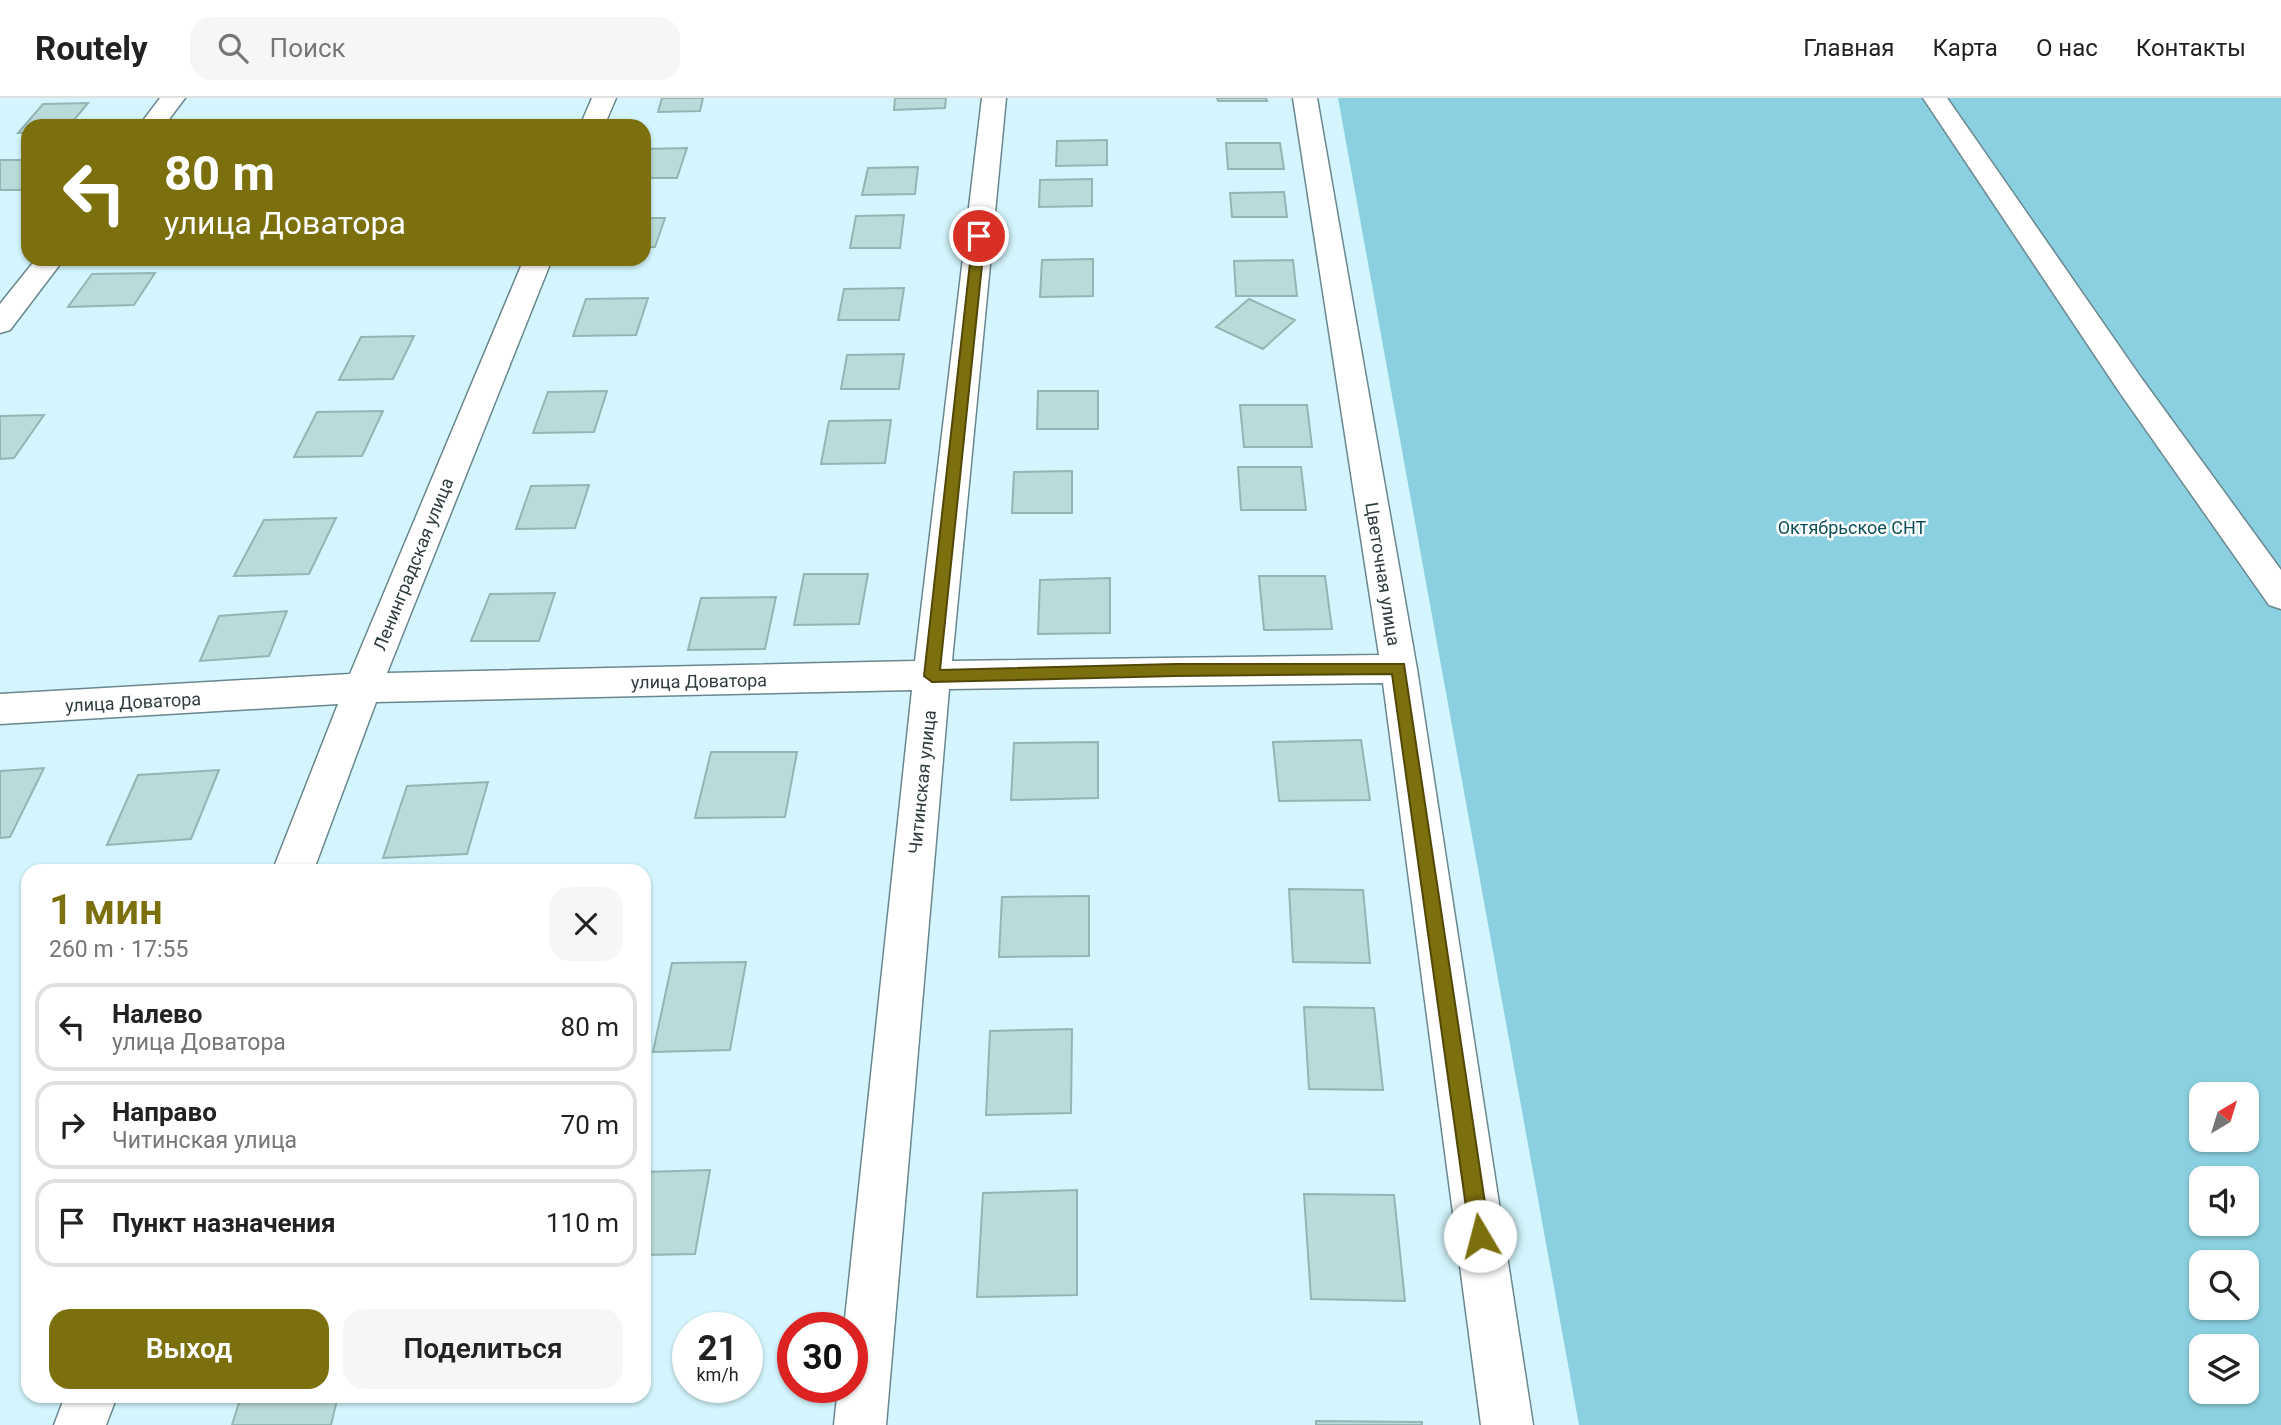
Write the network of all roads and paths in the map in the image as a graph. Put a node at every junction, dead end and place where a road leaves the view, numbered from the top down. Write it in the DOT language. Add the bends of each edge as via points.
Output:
graph roads {
  1 [pos="173,98"];
  2 [pos="604,98"];
  3 [pos="994,98"];
  4 [pos="1305,98"];
  5 [pos="1935,98"];
  6 [pos="156,119"];
  7 [pos="595,119"];
  8 [pos="45,266"];
  9 [pos="535,266"];
  10 [pos="0,324"];
  11 [pos="2281,596"];
  12 [pos="1399,668"];
  13 [pos="932,676"];
  14 [pos="363,688"];
  15 [pos="0,709"];
  16 [pos="295,864"];
  17 [pos="88,1403"];
  18 [pos="80,1425"];
  19 [pos="860,1425"];
  20 [pos="1507,1425"];
  1 -- 6 [label="street"];
  2 -- 7 [label="street"];
  3 -- 13 [label="street, Читинская улица"];
  4 -- 12 [label="street, Цветочная улица"];
  5 -- 11 [label="street"];
  8 -- 10 [label="street"];
  9 -- 14 [label="street, Ленинградская улица"];
  12 -- 13 [label="street, улица Доватора"];
  12 -- 20 [label="street, Цветочная улица"];
  13 -- 14 [label="street, улица Доватора"];
  13 -- 19 [label="street, Читинская улица"];
  14 -- 15 [label="street, улица Доватора"];
  14 -- 16 [label="street, Ленинградская улица"];
  17 -- 18 [label="street"];
}
